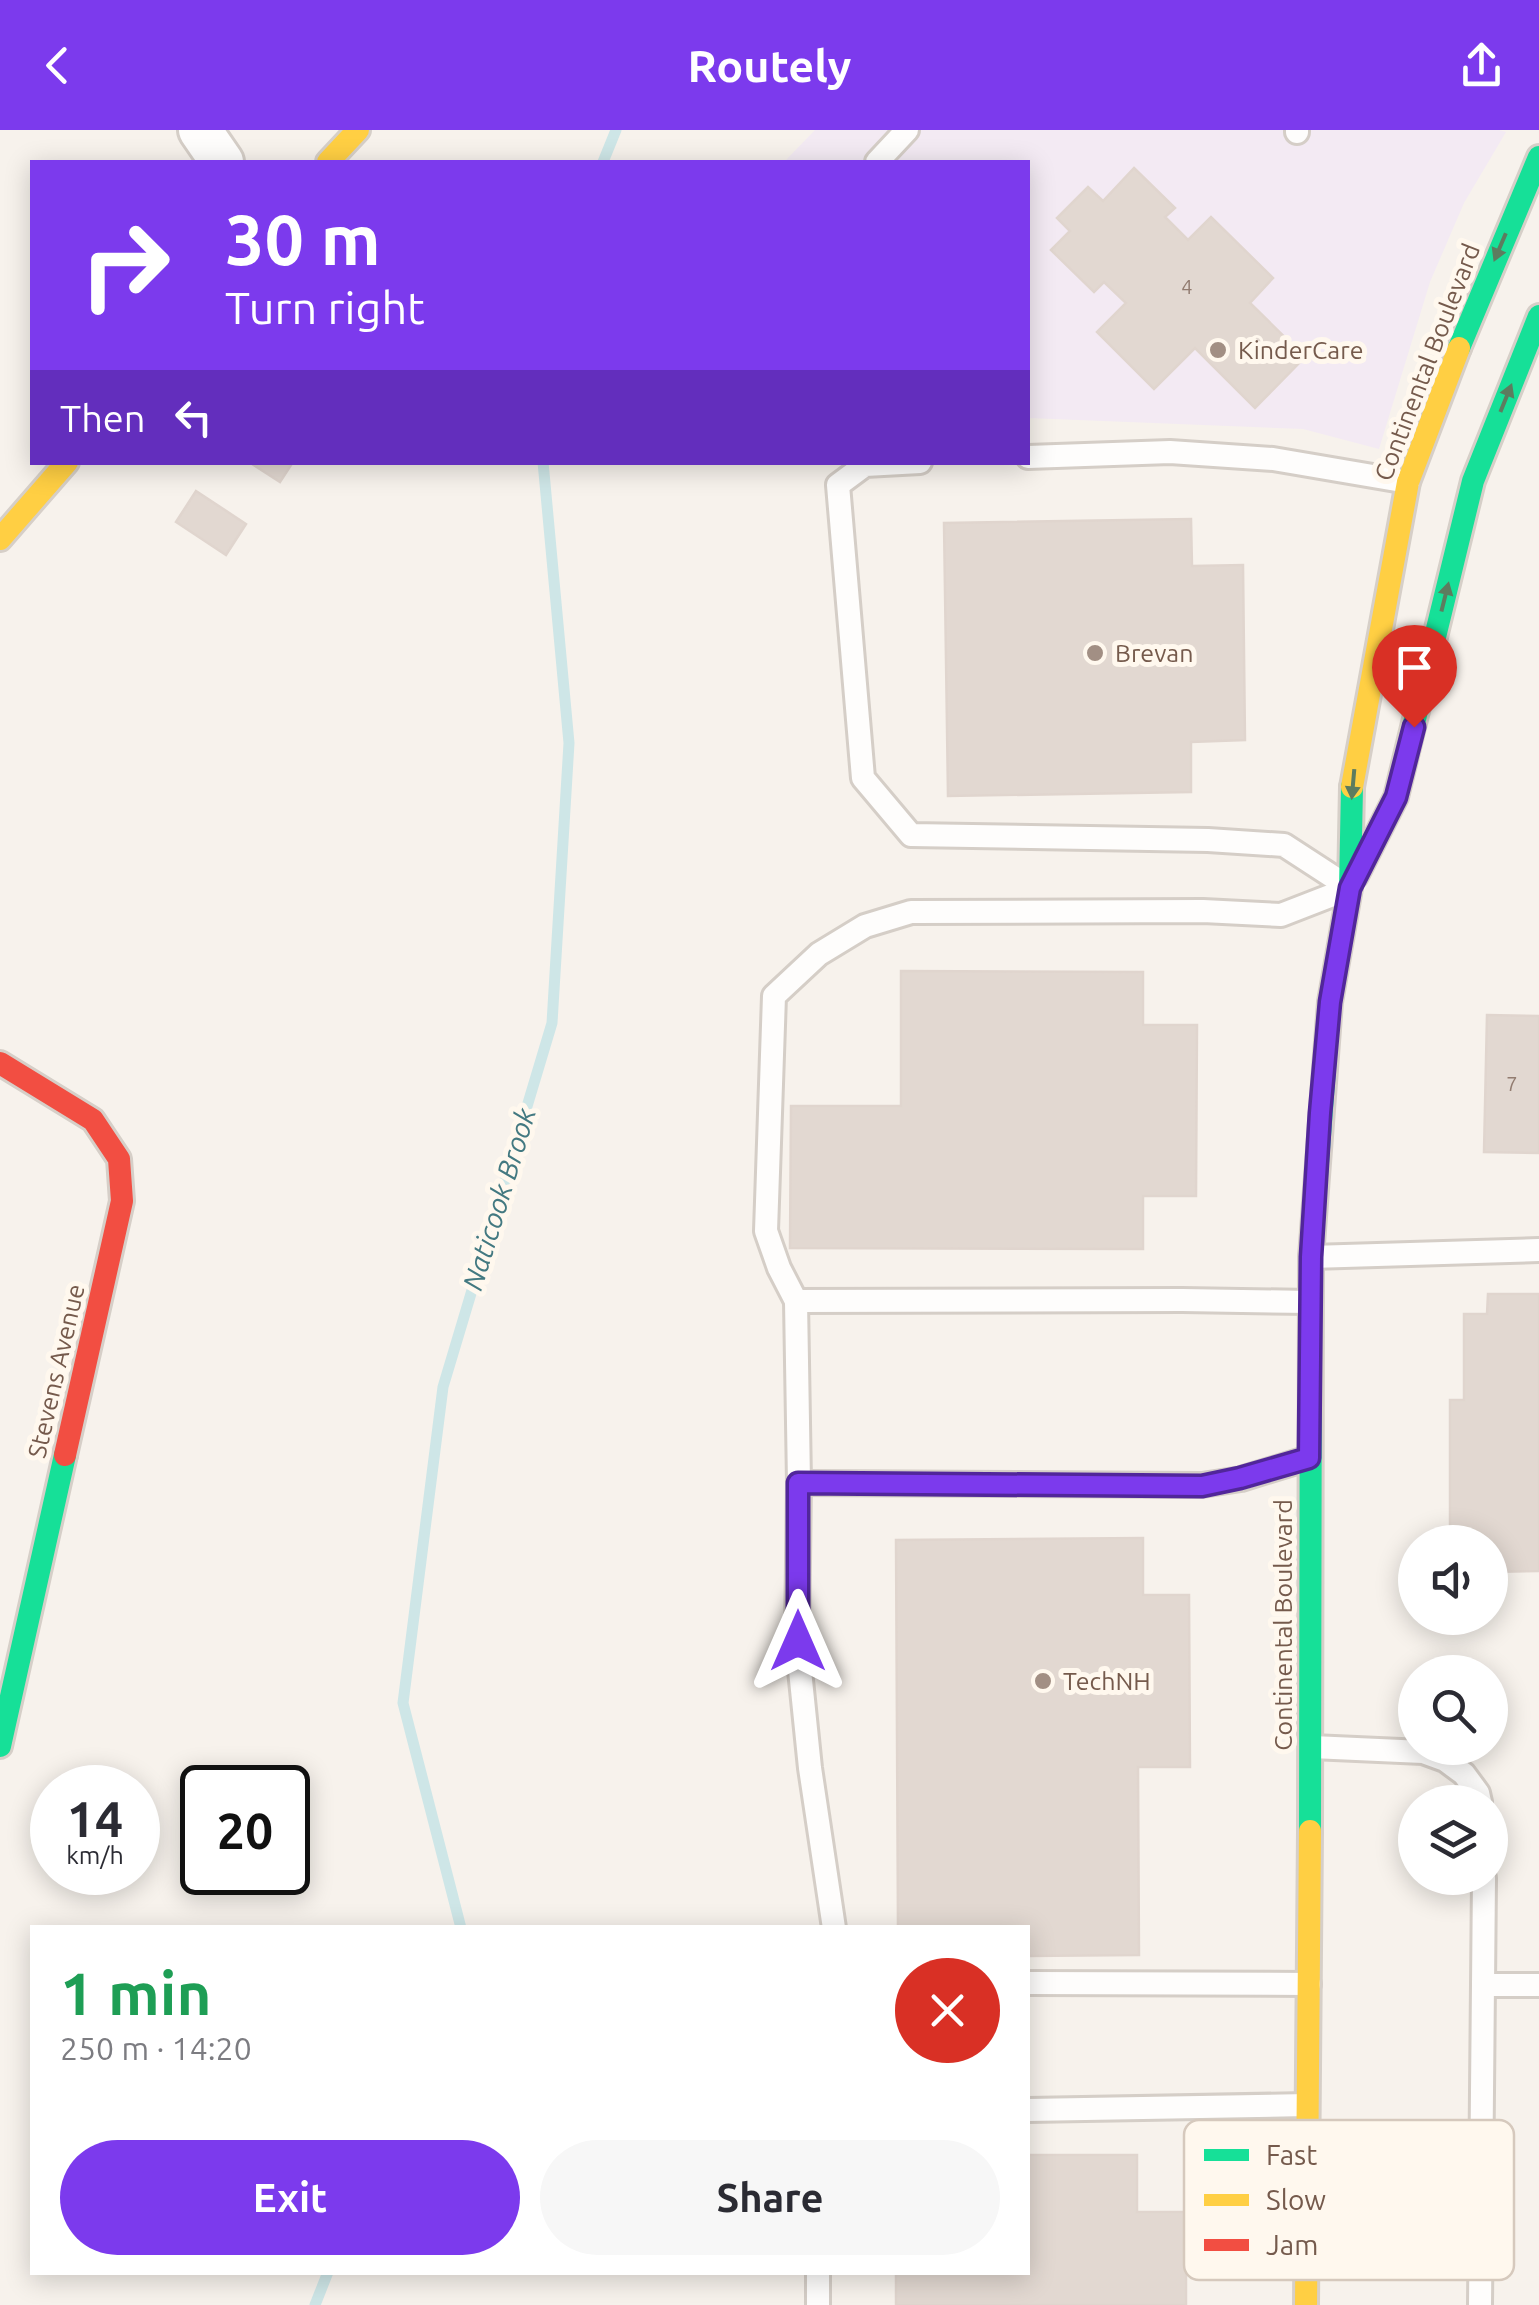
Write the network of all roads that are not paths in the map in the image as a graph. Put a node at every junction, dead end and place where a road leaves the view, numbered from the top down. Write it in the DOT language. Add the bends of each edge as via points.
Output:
graph roads {
  1 [pos="200,130"];
  2 [pos="358,130"];
  3 [pos="907,130"];
  4 [pos="1539,158"];
  5 [pos="221,160"];
  6 [pos="330,160"];
  7 [pos="880,160"];
  8 [pos="1539,316"];
  9 [pos="1030,457"];
  10 [pos="64,465"];
  11 [pos="879,465"];
  12 [pos="1408,482"];
  13 [pos="0,539"];
  14 [pos="1350,888"];
  15 [pos="0,1063"];
  16 [pos="1539,1250"];
  17 [pos="1311,1257"];
  18 [pos="796,1301"];
  19 [pos="1310,1302"];
  20 [pos="1309,1458"];
  21 [pos="798,1483"];
  22 [pos="0,1746"];
  23 [pos="1311,1748"];
  24 [pos="1472,1785"];
  25 [pos="1484,1895"];
  26 [pos="834,1925"];
  27 [pos="1030,1983"];
  28 [pos="1309,1984"];
  29 [pos="1539,1984"];
  30 [pos="1483,1985"];
  31 [pos="1306,2105"];
  32 [pos="1030,2110"];
  33 [pos="1306,2120"];
  34 [pos="1482,2120"];
  35 [pos="818,2275"];
  36 [pos="1480,2280"];
  37 [pos="818,2305"];
  38 [pos="1480,2305"];
  1 -- 5 [label="street"];
  2 -- 6 [label="main road"];
  3 -- 7 [label="lane"];
  4 -- 12 [label="main road, Continental Boulevard, one-way"];
  14 -- 8 [label="main road, Continental Boulevard, one-way" via="1396,797 1474,481"];
  9 -- 12 [label="lane" via="1190,453"];
  10 -- 13 [label="main road"];
  11 -- 14 [label="lane" via="865,466 838,486 862,778 911,834 1284,845"];
  12 -- 14 [label="main road, Continental Boulevard, one-way" via="1352,782"];
  14 -- 17 [label="main road, Continental Boulevard" via="1330,1002"];
  14 -- 18 [label="lane" via="1281,915 911,912 865,926 819,954 774,996 766,1231"];
  15 -- 22 [label="main road, Stevens Avenue" via="93,1120 120,1159 122,1201"];
  16 -- 17 [label="lane"];
  17 -- 19 [label="main road, Continental Boulevard"];
  18 -- 19 [label="lane"];
  18 -- 21 [label="lane"];
  19 -- 20 [label="main road, Continental Boulevard"];
  20 -- 21 [label="lane" via="1202,1486"];
  20 -- 23 [label="main road, Continental Boulevard"];
  21 -- 26 [label="lane" via="798,1641"];
  23 -- 24 [label="lane" via="1423,1752 1445,1760"];
  23 -- 28 [label="main road, Continental Boulevard"];
  25 -- 30 [label="lane"];
  27 -- 28 [label="lane"];
  28 -- 31 [label="main road, Continental Boulevard"];
  29 -- 30 [label="lane"];
  30 -- 34 [label="lane"];
  31 -- 32 [label="lane"];
  31 -- 33 [label="main road, Continental Boulevard"];
  35 -- 37 [label="lane"];
  36 -- 38 [label="lane"];
}
